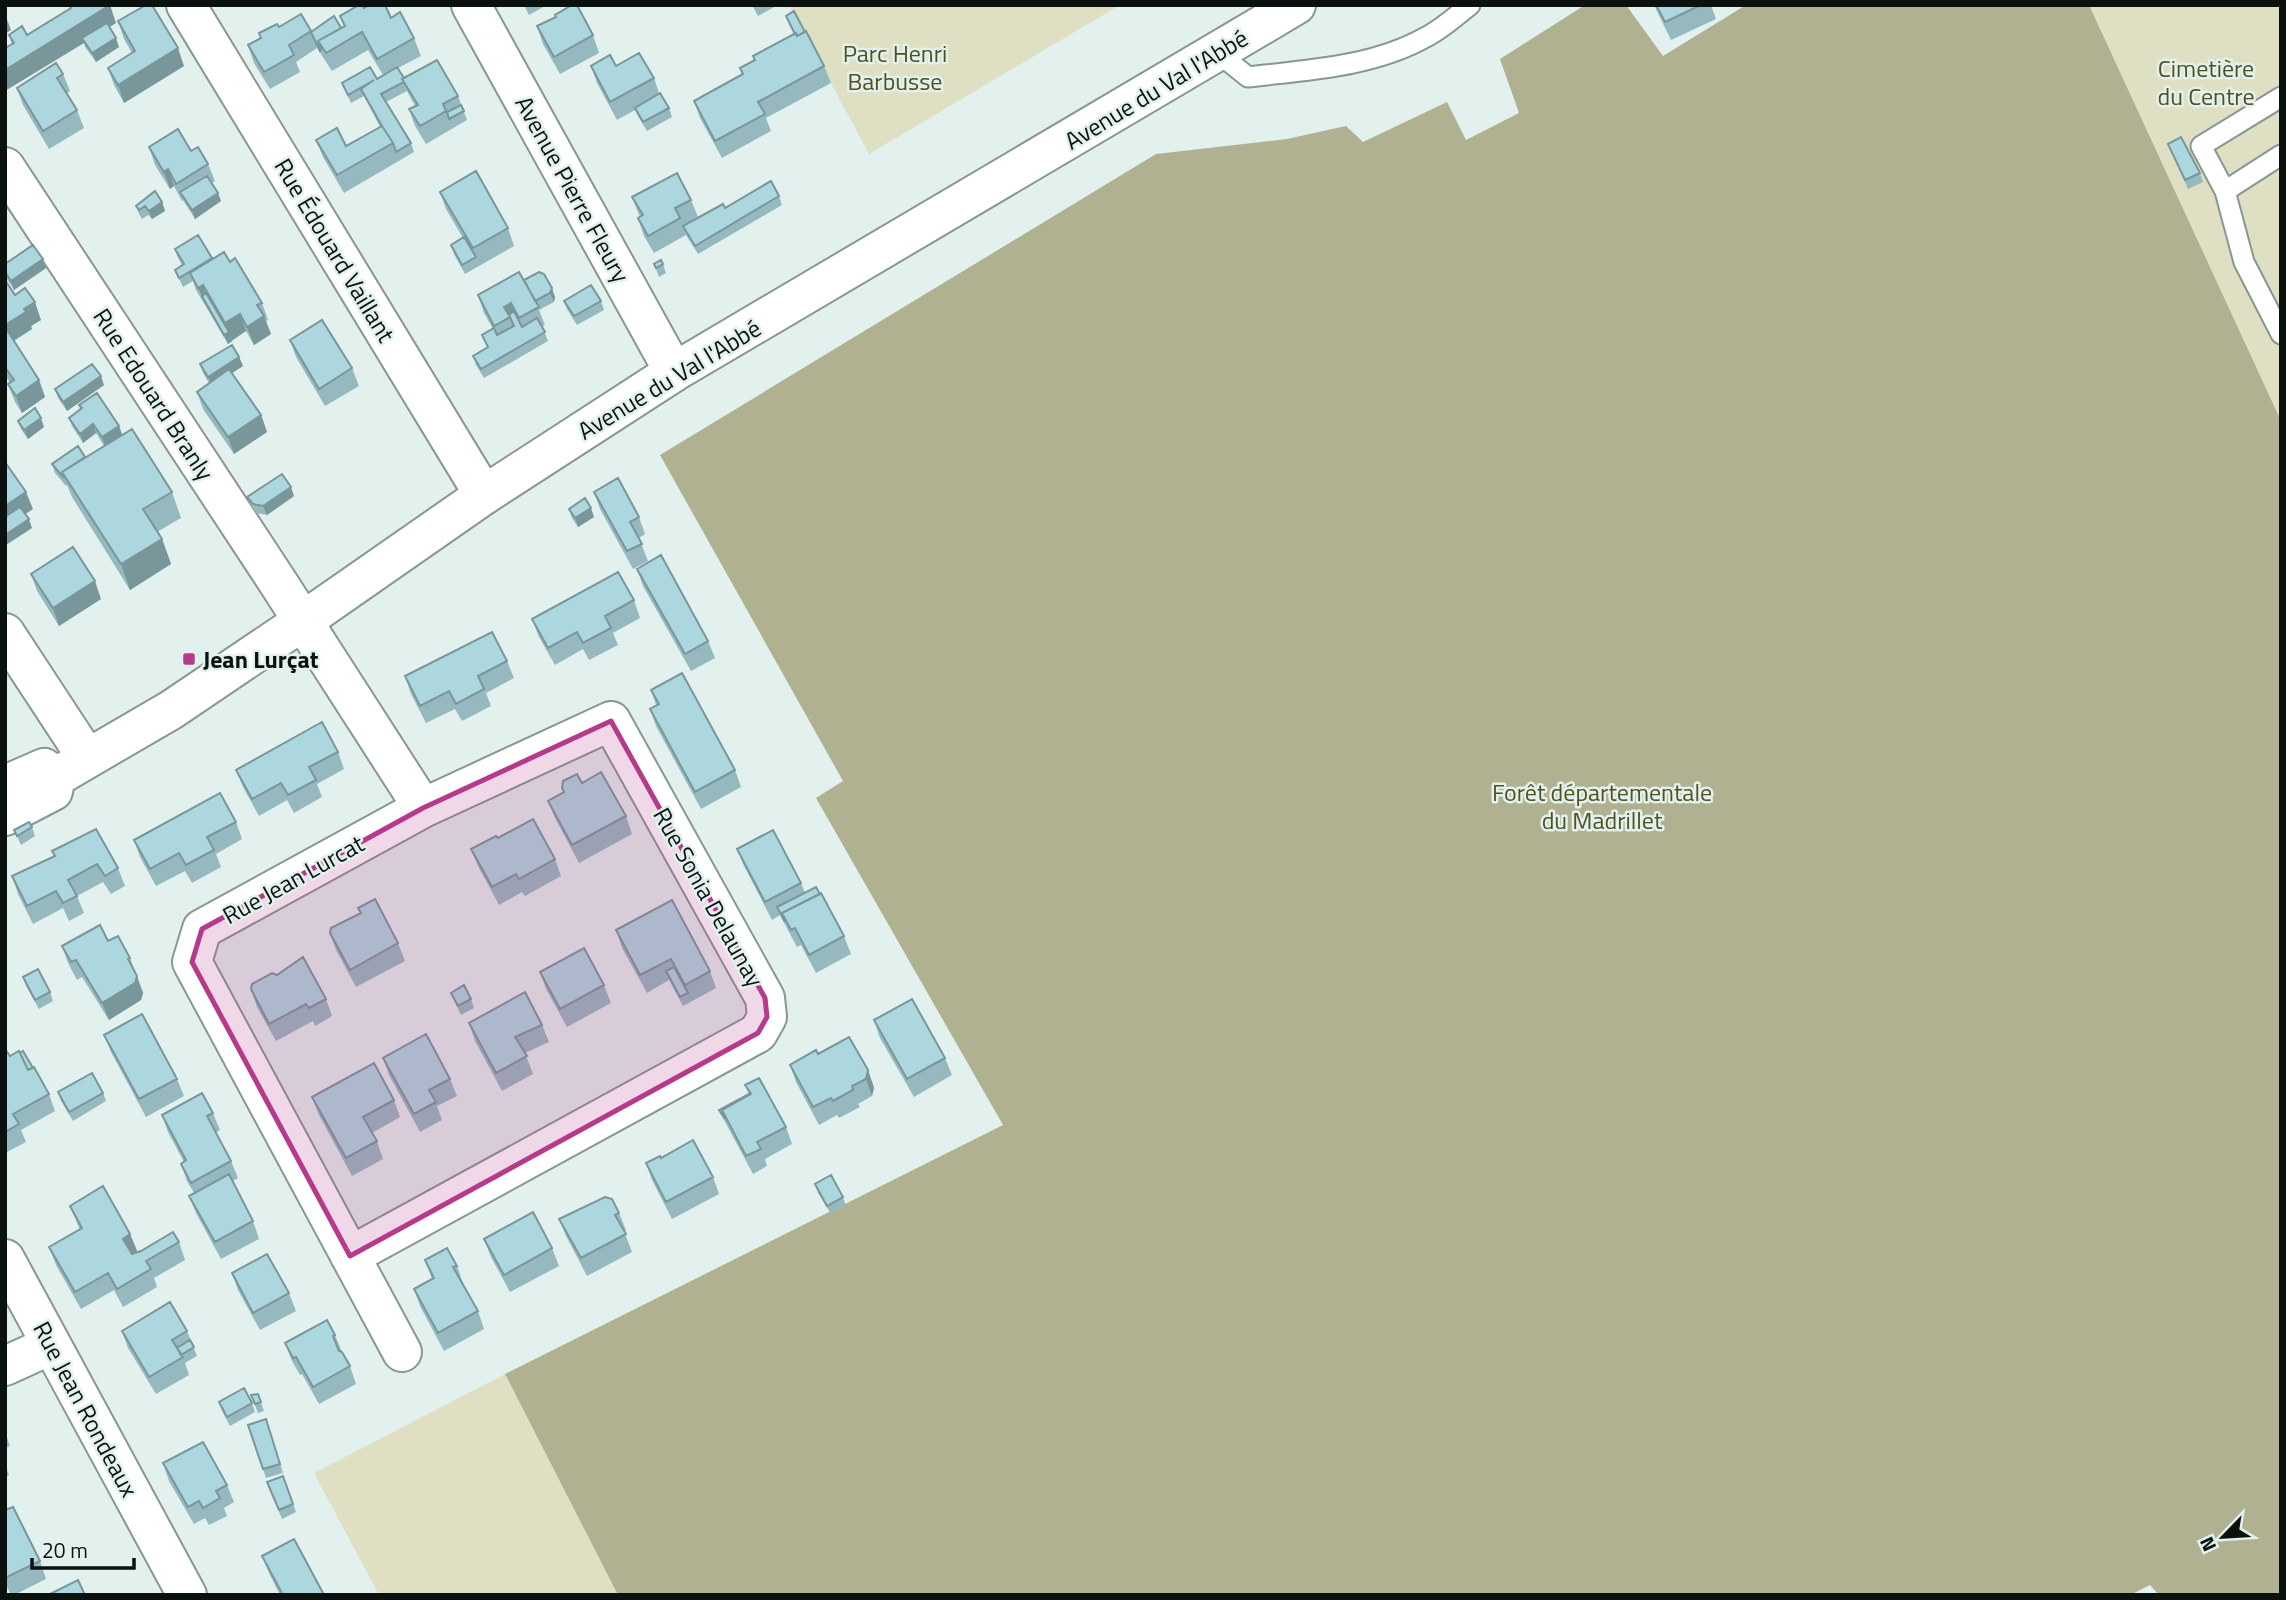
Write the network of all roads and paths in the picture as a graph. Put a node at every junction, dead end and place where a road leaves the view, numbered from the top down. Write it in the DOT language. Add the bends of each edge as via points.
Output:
graph roads {
  1 [pos="186,5"];
  2 [pos="471,5"];
  3 [pos="1296,5"];
  4 [pos="1470,5"];
  5 [pos="1218,52"];
  6 [pos="2281,97"];
  7 [pos="2281,155"];
  8 [pos="5,167"];
  9 [pos="2225,191"];
  10 [pos="2281,334"];
  11 [pos="674,372"];
  12 [pos="484,495"];
  13 [pos="303,621"];
  14 [pos="5,633"];
  15 [pos="72,767"];
  16 [pos="5,785"];
  17 [pos="423,808"];
  18 [pos="5,816"];
  19 [pos="350,1256"];
  20 [pos="5,1259"];
  21 [pos="51,1345"];
  22 [pos="402,1352"];
  23 [pos="5,1366"];
  24 [pos="187,1595"];
  1 -- 12 [label="street, Rue Édouard Vaillant"];
  2 -- 11 [label="street, Avenue Pierre Fleury"];
  3 -- 5 [label="street, Avenue du Val l'Abbé"];
  4 -- 5 [label="lane" via="1426,37 1376,58 1248,77"];
  5 -- 11 [label="street, Avenue du Val l'Abbé"];
  6 -- 9 [label="lane" via="2201,146"];
  7 -- 9 [label="lane"];
  8 -- 13 [label="street, Rue Edouard Branly"];
  9 -- 10 [label="lane" via="2244,262"];
  11 -- 12 [label="street, Avenue du Val l'Abbé"];
  12 -- 13 [label="street, Avenue du Val l'Abbé"];
  13 -- 15 [label="street, Avenue du Val l'Abbé" via="171,710"];
  13 -- 17 [label="street"];
  14 -- 15 [label="street"];
  15 -- 16 [label="street" via="44,768"];
  15 -- 18 [label="street, Avenue du Val l'Abbé" via="53,791"];
  17 -- 19 [label="street, Rue Jean Lurcat" via="202,929 192,962"];
  17 -- 19 [label="street, Rue Sonia Delaunay" via="611,720 765,998 767,1017 758,1033"];
  19 -- 22 [label="street, Rue Jean Lurcat"];
  20 -- 21 [label="street, Rue Jean Rondeaux"];
  21 -- 23 [label="street"];
  21 -- 24 [label="street, Rue Jean Rondeaux"];
}
